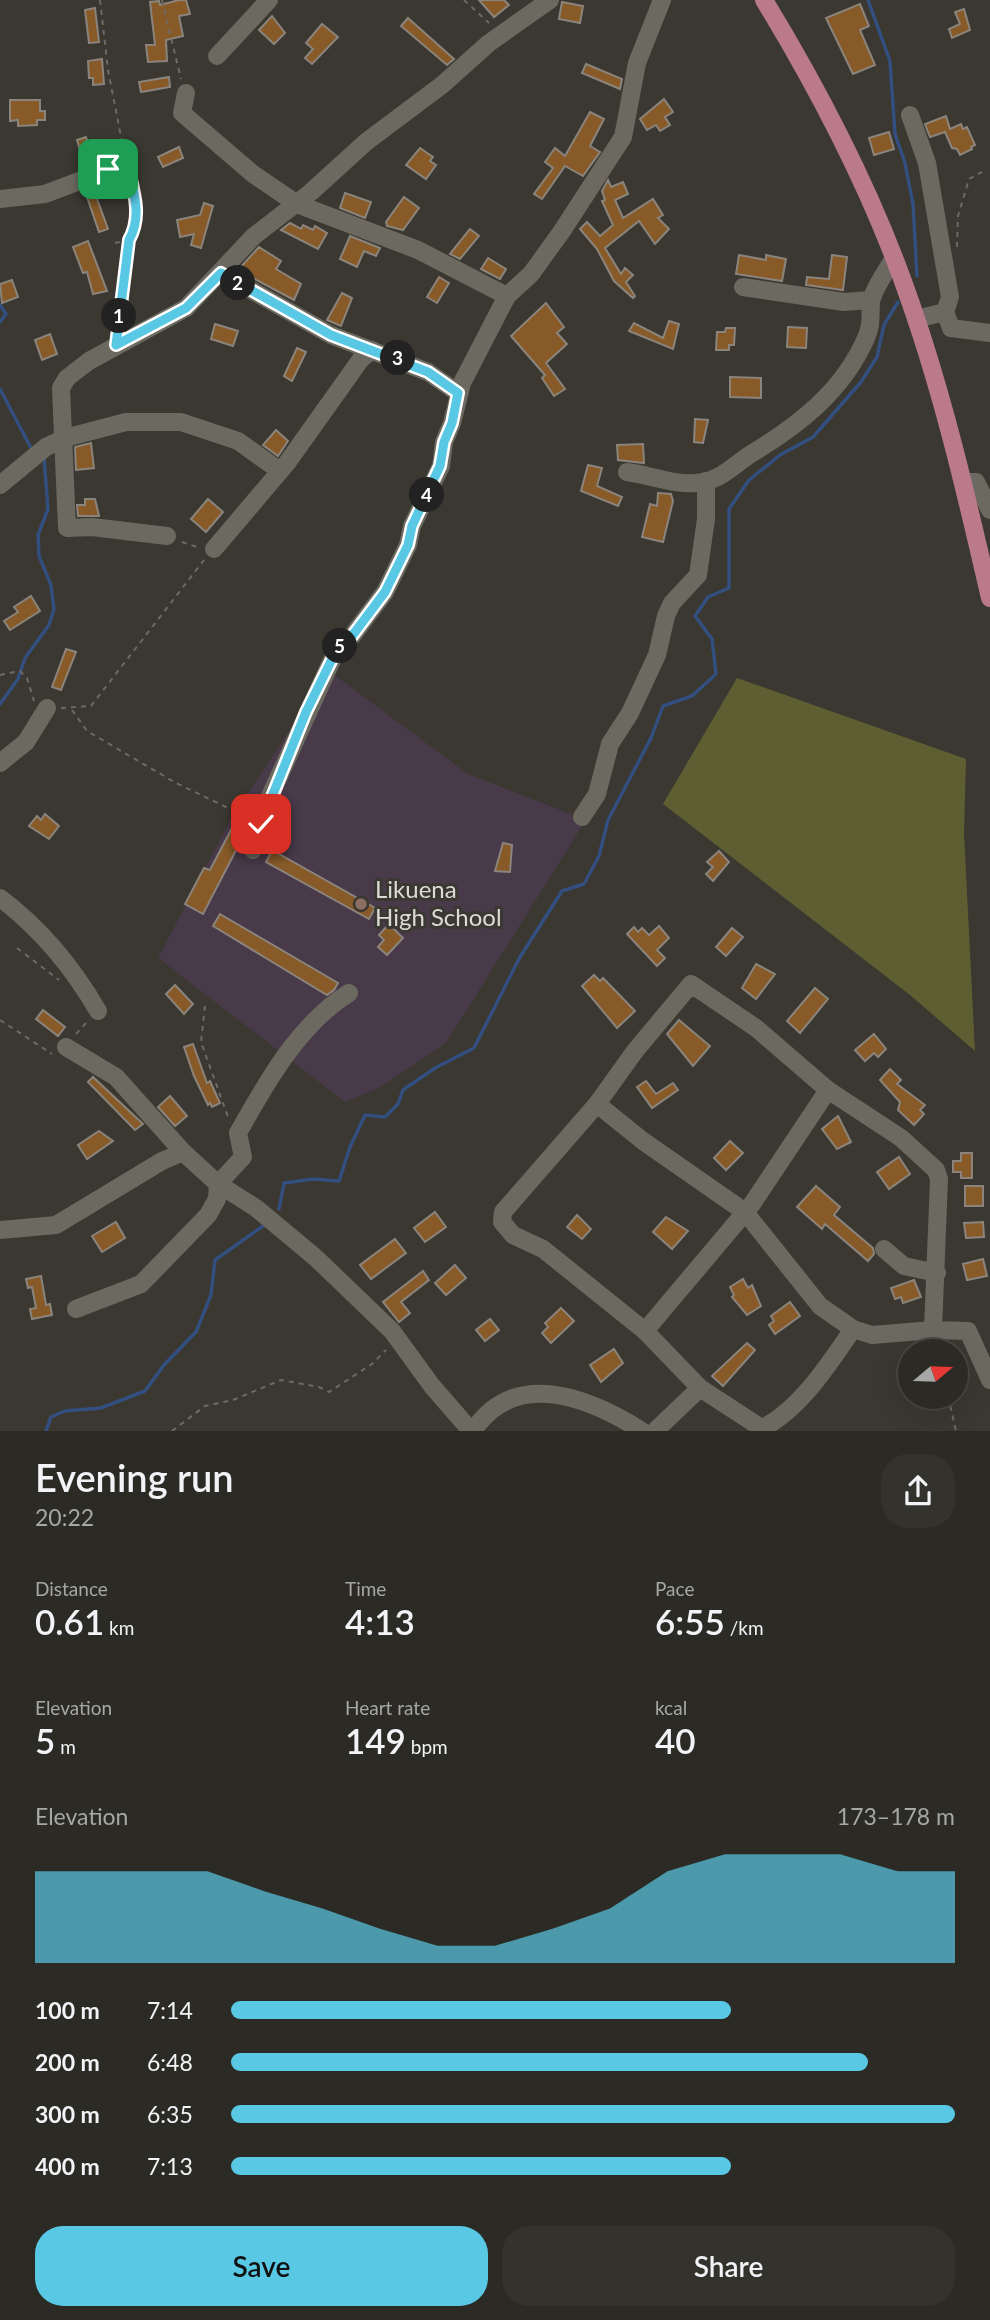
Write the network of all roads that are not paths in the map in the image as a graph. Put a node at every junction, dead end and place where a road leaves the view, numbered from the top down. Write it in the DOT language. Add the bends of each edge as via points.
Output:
graph roads {
  1 [pos="269,0"];
  2 [pos="550,0"];
  3 [pos="662,0"];
  4 [pos="764,0"];
  5 [pos="216,56"];
  6 [pos="186,93"];
  7 [pos="910,115"];
  8 [pos="127,163"];
  9 [pos="0,199"];
  10 [pos="297,204"];
  11 [pos="893,260"];
  12 [pos="221,273"];
  13 [pos="743,287"];
  14 [pos="507,296"];
  15 [pos="871,300"];
  16 [pos="945,312"];
  17 [pos="916,319"];
  18 [pos="990,333"];
  19 [pos="373,350"];
  20 [pos="458,393"];
  21 [pos="65,438"];
  22 [pos="280,471"];
  23 [pos="627,472"];
  24 [pos="706,481"];
  25 [pos="964,482"];
  26 [pos="0,485"];
  27 [pos="990,510"];
  28 [pos="167,536"];
  29 [pos="214,549"];
  30 [pos="990,598"];
  31 [pos="44,716"];
  32 [pos="0,763"];
  33 [pos="582,817"];
  34 [pos="253,850"];
  35 [pos="0,898"];
  36 [pos="349,993"];
  37 [pos="98,1011"];
  38 [pos="66,1047"];
  39 [pos="828,1090"];
  40 [pos="597,1104"];
  41 [pos="183,1152"];
  42 [pos="218,1184"];
  43 [pos="745,1212"];
  44 [pos="0,1230"];
  45 [pos="884,1249"];
  46 [pos="937,1273"];
  47 [pos="76,1309"];
  48 [pos="853,1329"];
  49 [pos="933,1330"];
  50 [pos="645,1331"];
  51 [pos="990,1380"];
  52 [pos="700,1388"];
  53 [pos="764,1430"];
  54 [pos="472,1431"];
  55 [pos="642,1431"];
  56 [pos="655,1431"];
  1 -- 5 [label="street"];
  2 -- 10 [label="street" via="366,142"];
  3 -- 14 [label="street" via="637,63 623,137 531,274"];
  4 -- 11 [label="main road" via="810,75"];
  6 -- 10 [label="street" via="182,113 253,174"];
  7 -- 16 [label="street" via="927,163 942,237 950,296"];
  8 -- 9 [label="street" via="45,194"];
  10 -- 12 [label="street" via="254,236"];
  10 -- 14 [label="street" via="418,250"];
  11 -- 15 [label="street"];
  11 -- 17 [label="main road"];
  12 -- 19 [label="street" via="331,335"];
  12 -- 21 [label="street" via="186,308 116,345 67,378 61,388"];
  13 -- 15 [label="street" via="844,302"];
  14 -- 20 [label="street"];
  15 -- 24 [label="street" via="873,320 867,338 831,392 780,438 726,475"];
  16 -- 17 [label="street"];
  16 -- 18 [label="street" via="951,328"];
  17 -- 25 [label="main road"];
  19 -- 20 [label="street" via="428,372"];
  19 -- 22 [label="street" via="341,384"];
  20 -- 34 [label="street" via="440,466 408,545 385,592 337,649 306,712"];
  21 -- 22 [label="street" via="126,422 181,422 238,441"];
  21 -- 26 [label="street" via="46,447"];
  21 -- 28 [label="street" via="67,528"];
  22 -- 29 [label="street"];
  23 -- 24 [label="street"];
  24 -- 33 [label="street" via="698,575 672,603 657,655 610,744 597,794"];
  25 -- 27 [label="street" via="976,482"];
  25 -- 30 [label="main road"];
  31 -- 32 [label="street" via="26,742"];
  35 -- 37 [label="street" via="45,939"];
  36 -- 42 [label="street" via="324,1009 276,1070 238,1133 243,1157"];
  38 -- 41 [label="street" via="116,1077"];
  39 -- 40 [label="street" via="756,1028 691,984"];
  39 -- 43 [label="street"];
  39 -- 46 [label="street" via="901,1138 936,1170"];
  40 -- 43 [label="street"];
  40 -- 50 [label="street" via="503,1212 502,1222 513,1235 543,1249"];
  41 -- 42 [label="street"];
  41 -- 44 [label="street" via="56,1225"];
  42 -- 47 [label="street" via="217,1199 208,1215 141,1284"];
  42 -- 54 [label="street" via="256,1208 316,1258 398,1338"];
  43 -- 48 [label="street" via="820,1306"];
  43 -- 50 [label="street"];
  45 -- 46 [label="street" via="904,1266"];
  46 -- 49 [label="street"];
  48 -- 49 [label="street" via="872,1335"];
  48 -- 53 [label="street" via="808,1388"];
  49 -- 51 [label="street" via="968,1331"];
  50 -- 52 [label="street"];
  52 -- 53 [label="street"];
  52 -- 56 [label="street"];
  54 -- 55 [label="street" via="483,1416 517,1395 551,1394 612,1412"];
}
